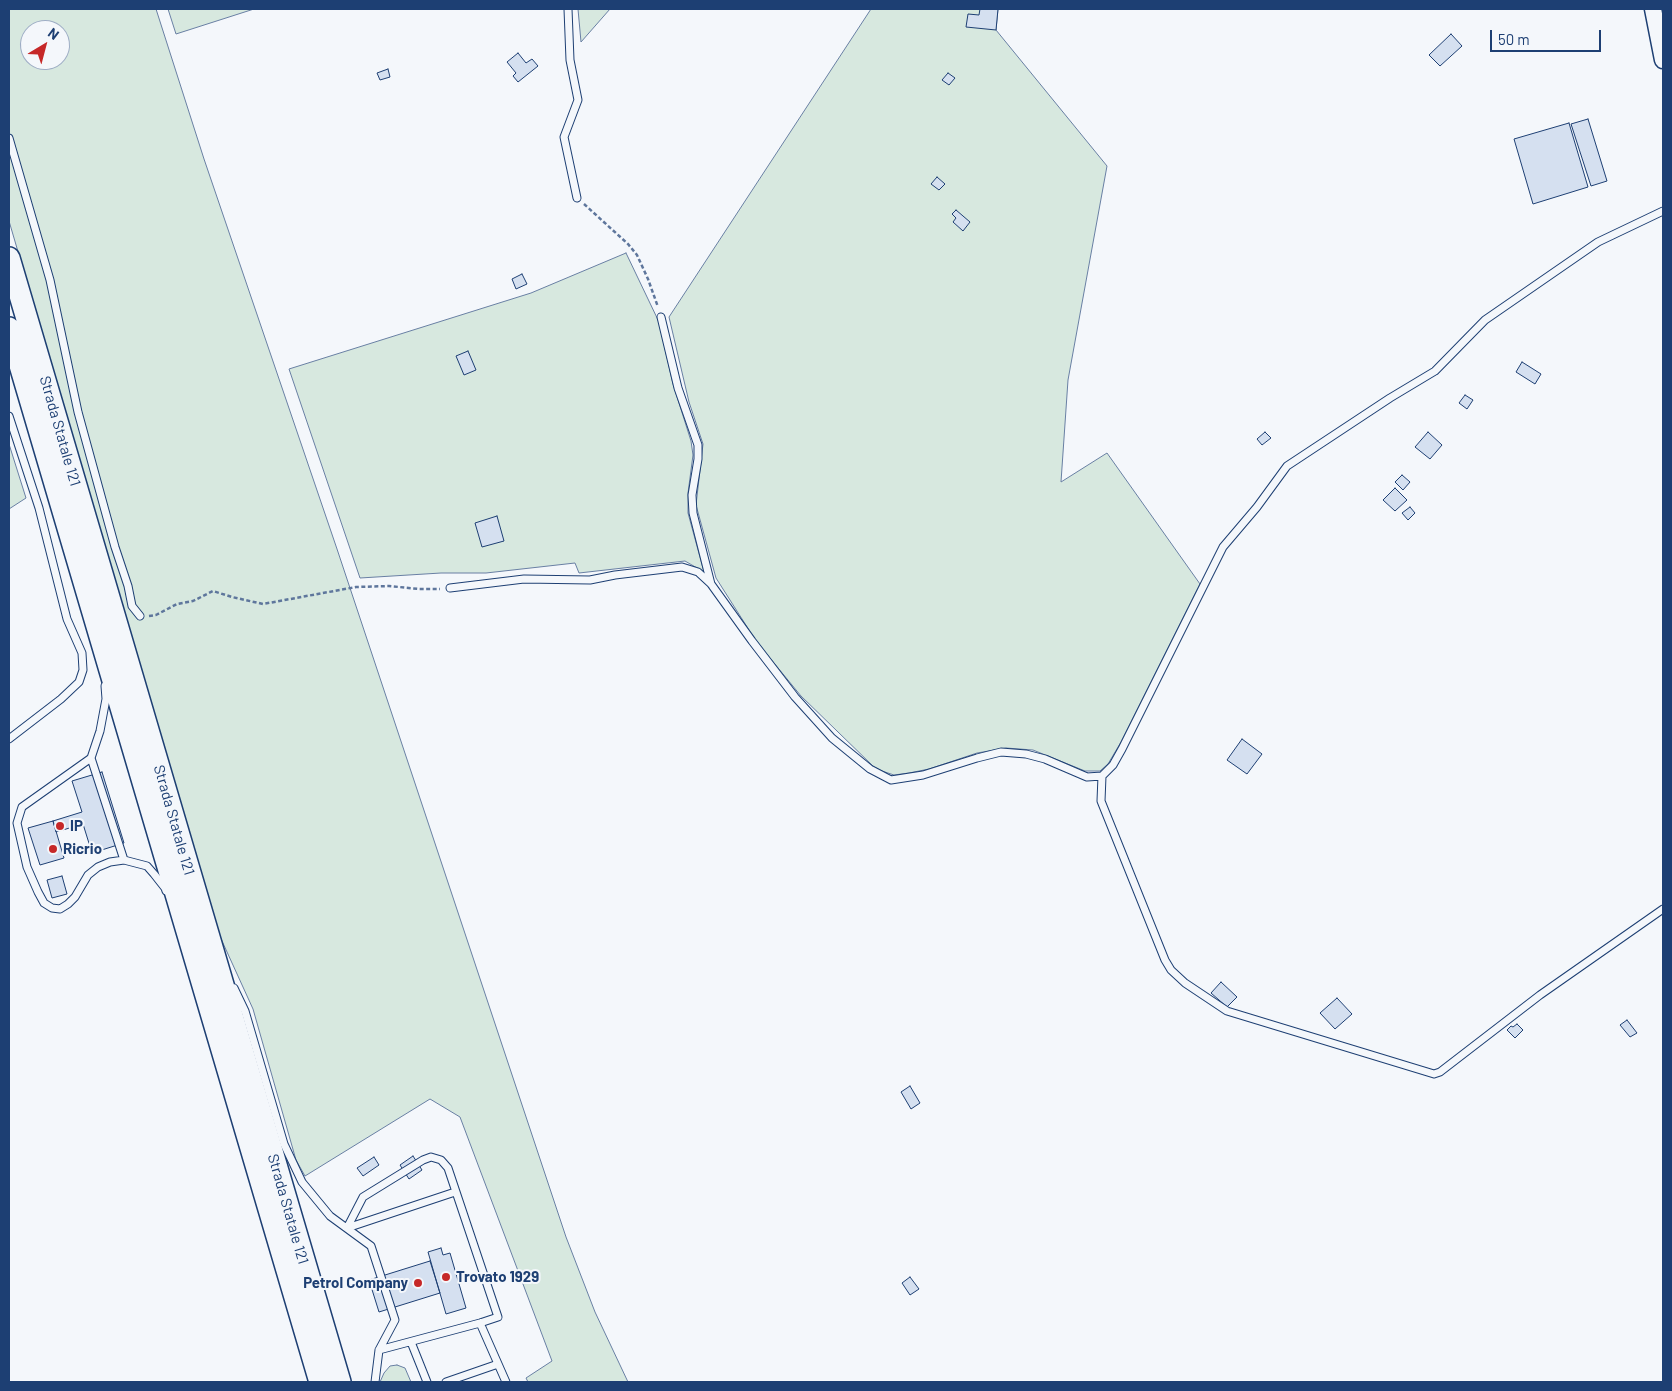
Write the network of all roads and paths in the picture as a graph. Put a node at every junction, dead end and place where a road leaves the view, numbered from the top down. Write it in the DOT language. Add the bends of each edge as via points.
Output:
graph roads {
  1 [pos="568,9"];
  2 [pos="1653,9"];
  3 [pos="1663,60"];
  4 [pos="9,138"];
  5 [pos="577,198"];
  6 [pos="1663,211"];
  7 [pos="9,258"];
  8 [pos="661,317"];
  9 [pos="9,328"];
  10 [pos="9,416"];
  11 [pos="55,485"];
  12 [pos="711,584"];
  13 [pos="450,588"];
  14 [pos="140,616"];
  15 [pos="92,636"];
  16 [pos="94,645"];
  17 [pos="100,663"];
  18 [pos="103,676"];
  19 [pos="9,739"];
  20 [pos="91,758"];
  21 [pos="1102,776"];
  22 [pos="124,860"];
  23 [pos="167,895"];
  24 [pos="1663,909"];
  25 [pos="207,934"];
  26 [pos="211,1042"];
  27 [pos="236,1098"];
  28 [pos="455,1192"];
  29 [pos="347,1228"];
  30 [pos="480,1324"];
  31 [pos="411,1342"];
  32 [pos="379,1350"];
  33 [pos="498,1364"];
  34 [pos="320,1382"];
  35 [pos="340,1382"];
  36 [pos="376,1382"];
  37 [pos="427,1382"];
  38 [pos="446,1382"];
  39 [pos="506,1382"];
  1 -- 5 [label="lane" via="570,60 578,100 564,137"];
  2 -- 3 [label="street"];
  4 -- 14 [label="lane" via="50,280 78,412 132,606"];
  5 -- 8 [label="path" via="637,255"];
  6 -- 21 [label="lane" via="1598,242 1485,320 1435,371 1287,466 1223,547 1122,749"];
  7 -- 25 [label="main road, Strada Statale 121"];
  8 -- 12 [label="lane" via="678,388 698,444 692,513"];
  9 -- 11 [label="main road, Strada Statale 121"];
  10 -- 19 [label="lane" via="39,508 67,619 82,653 83,670 79,682 61,699"];
  11 -- 15 [label="lane" via="62,534"];
  11 -- 27 [label="main road, Strada Statale 121"];
  12 -- 13 [label="lane" via="698,572 682,567 590,580 524,579"];
  12 -- 21 [label="lane" via="795,697 832,738 870,769 891,780 923,775 1000,752 1045,759 1087,777"];
  13 -- 14 [label="path" via="356,587 263,604 213,591 156,615"];
  16 -- 17 [label="lane"];
  18 -- 20 [label="lane" via="106,699"];
  20 -- 22 [label="lane"];
  20 -- 22 [label="lane" via="22,807 17,823 27,866 44,903 60,909 68,904 88,875 98,867"];
  21 -- 24 [label="lane" via="1101,801 1165,960 1185,983 1227,1011 1434,1074"];
  22 -- 23 [label="lane" via="147,866"];
  25 -- 29 [label="lane" via="245,1011 284,1144 302,1182 330,1216"];
  25 -- 35 [label="main road, Strada Statale 121"];
  26 -- 27 [label="lane"];
  27 -- 34 [label="main road, Strada Statale 121"];
  28 -- 29 [label="lane"];
  28 -- 29 [label="lane" via="448,1168 441,1160 431,1157 363,1197"];
  28 -- 30 [label="lane" via="498,1317"];
  29 -- 32 [label="lane" via="371,1246 395,1320"];
  30 -- 31 [label="lane"];
  30 -- 33 [label="lane"];
  31 -- 32 [label="lane"];
  31 -- 37 [label="lane"];
  32 -- 36 [label="lane"];
  33 -- 38 [label="lane"];
  33 -- 39 [label="lane"];
}
